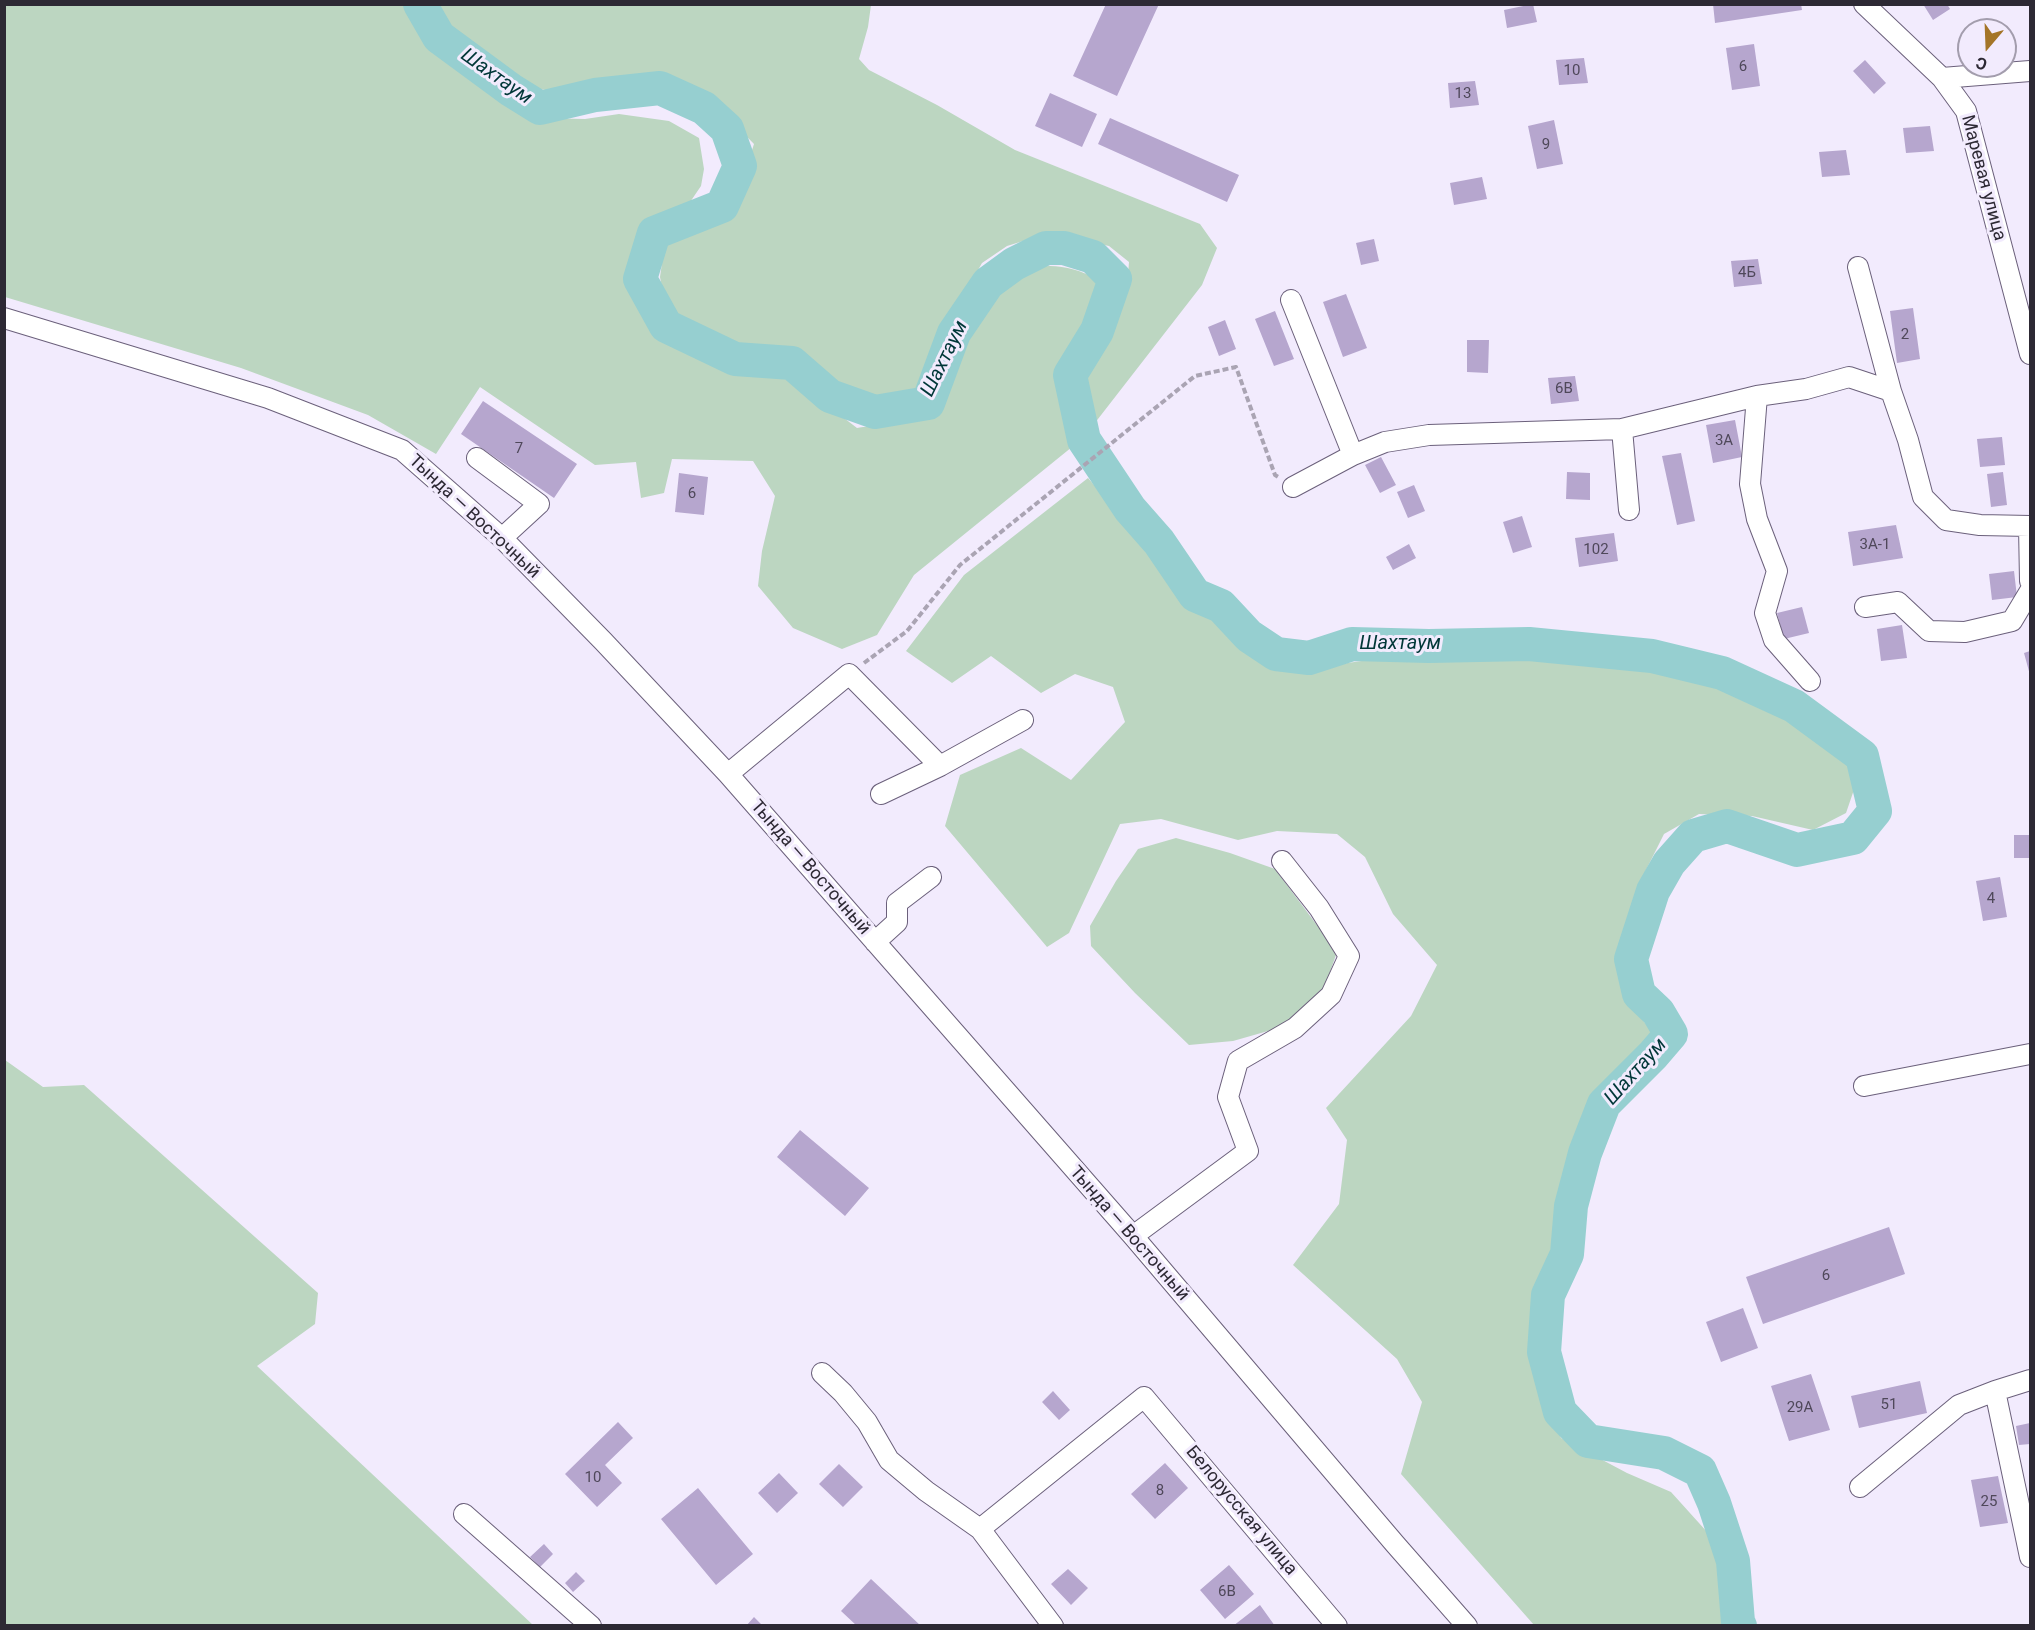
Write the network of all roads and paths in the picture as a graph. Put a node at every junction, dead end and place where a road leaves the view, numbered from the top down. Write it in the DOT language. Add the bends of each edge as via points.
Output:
graph roads {
  1 [pos="1864,4"];
  2 [pos="2031,71"];
  3 [pos="1942,78"];
  4 [pos="1858,267"];
  5 [pos="1291,300"];
  6 [pos="4,318"];
  7 [pos="2031,354"];
  8 [pos="1891,391"];
  9 [pos="1757,396"];
  10 [pos="1622,429"];
  11 [pos="1353,455"];
  12 [pos="477,458"];
  13 [pos="1293,487"];
  14 [pos="1629,510"];
  15 [pos="2030,526"];
  16 [pos="502,538"];
  17 [pos="2031,581"];
  18 [pos="2031,591"];
  19 [pos="1865,607"];
  20 [pos="849,674"];
  21 [pos="1810,681"];
  22 [pos="1023,720"];
  23 [pos="940,766"];
  24 [pos="728,774"];
  25 [pos="881,794"];
  26 [pos="1282,861"];
  27 [pos="931,877"];
  28 [pos="875,942"];
  29 [pos="2031,1054"];
  30 [pos="1864,1086"];
  31 [pos="1133,1236"];
  32 [pos="822,1373"];
  33 [pos="2031,1380"];
  34 [pos="1995,1391"];
  35 [pos="1860,1487"];
  36 [pos="464,1514"];
  37 [pos="980,1529"];
  38 [pos="2031,1557"];
  39 [pos="591,1626"];
  40 [pos="1053,1626"];
  41 [pos="1337,1626"];
  42 [pos="1467,1626"];
  1 -- 3 [label="street, Маревая улица"];
  2 -- 3 [label="street"];
  3 -- 7 [label="street, Маревая улица" via="1966,111"];
  4 -- 8 [label="street"];
  5 -- 11 [label="street"];
  6 -- 16 [label="street, Тында — Восточный" via="268,398 402,450"];
  8 -- 9 [label="street" via="1849,376 1806,389"];
  8 -- 15 [label="street" via="1923,497 1946,520"];
  9 -- 10 [label="street"];
  9 -- 21 [label="street" via="1750,484 1757,519 1777,571 1766,613 1774,640"];
  10 -- 11 [label="street" via="1429,435 1385,442"];
  10 -- 14 [label="street"];
  11 -- 13 [label="street"];
  12 -- 16 [label="street" via="539,504"];
  13 -- 20 [label="path" via="1275,475 1236,367 1195,376 960,565 908,631"];
  15 -- 17 [label="street"];
  16 -- 24 [label="street, Тында — Восточный"];
  18 -- 19 [label="street" via="2012,621 1965,632 1929,632 1898,602"];
  20 -- 23 [label="street"];
  20 -- 24 [label="street"];
  22 -- 23 [label="street"];
  23 -- 25 [label="street"];
  24 -- 28 [label="street, Тында — Восточный"];
  26 -- 31 [label="street" via="1319,908 1349,956 1331,995 1295,1028 1238,1061 1228,1097 1248,1151"];
  27 -- 28 [label="street" via="897,903 897,921"];
  28 -- 31 [label="street, Тында — Восточный"];
  29 -- 30 [label="street"];
  31 -- 42 [label="street, Тында — Восточный"];
  32 -- 37 [label="street" via="867,1422 889,1460"];
  33 -- 34 [label="street"];
  34 -- 35 [label="street" via="1959,1405"];
  34 -- 38 [label="street"];
  36 -- 39 [label="street"];
  37 -- 40 [label="street"];
  37 -- 41 [label="street, Белорусская улица" via="1144,1397"];
}
